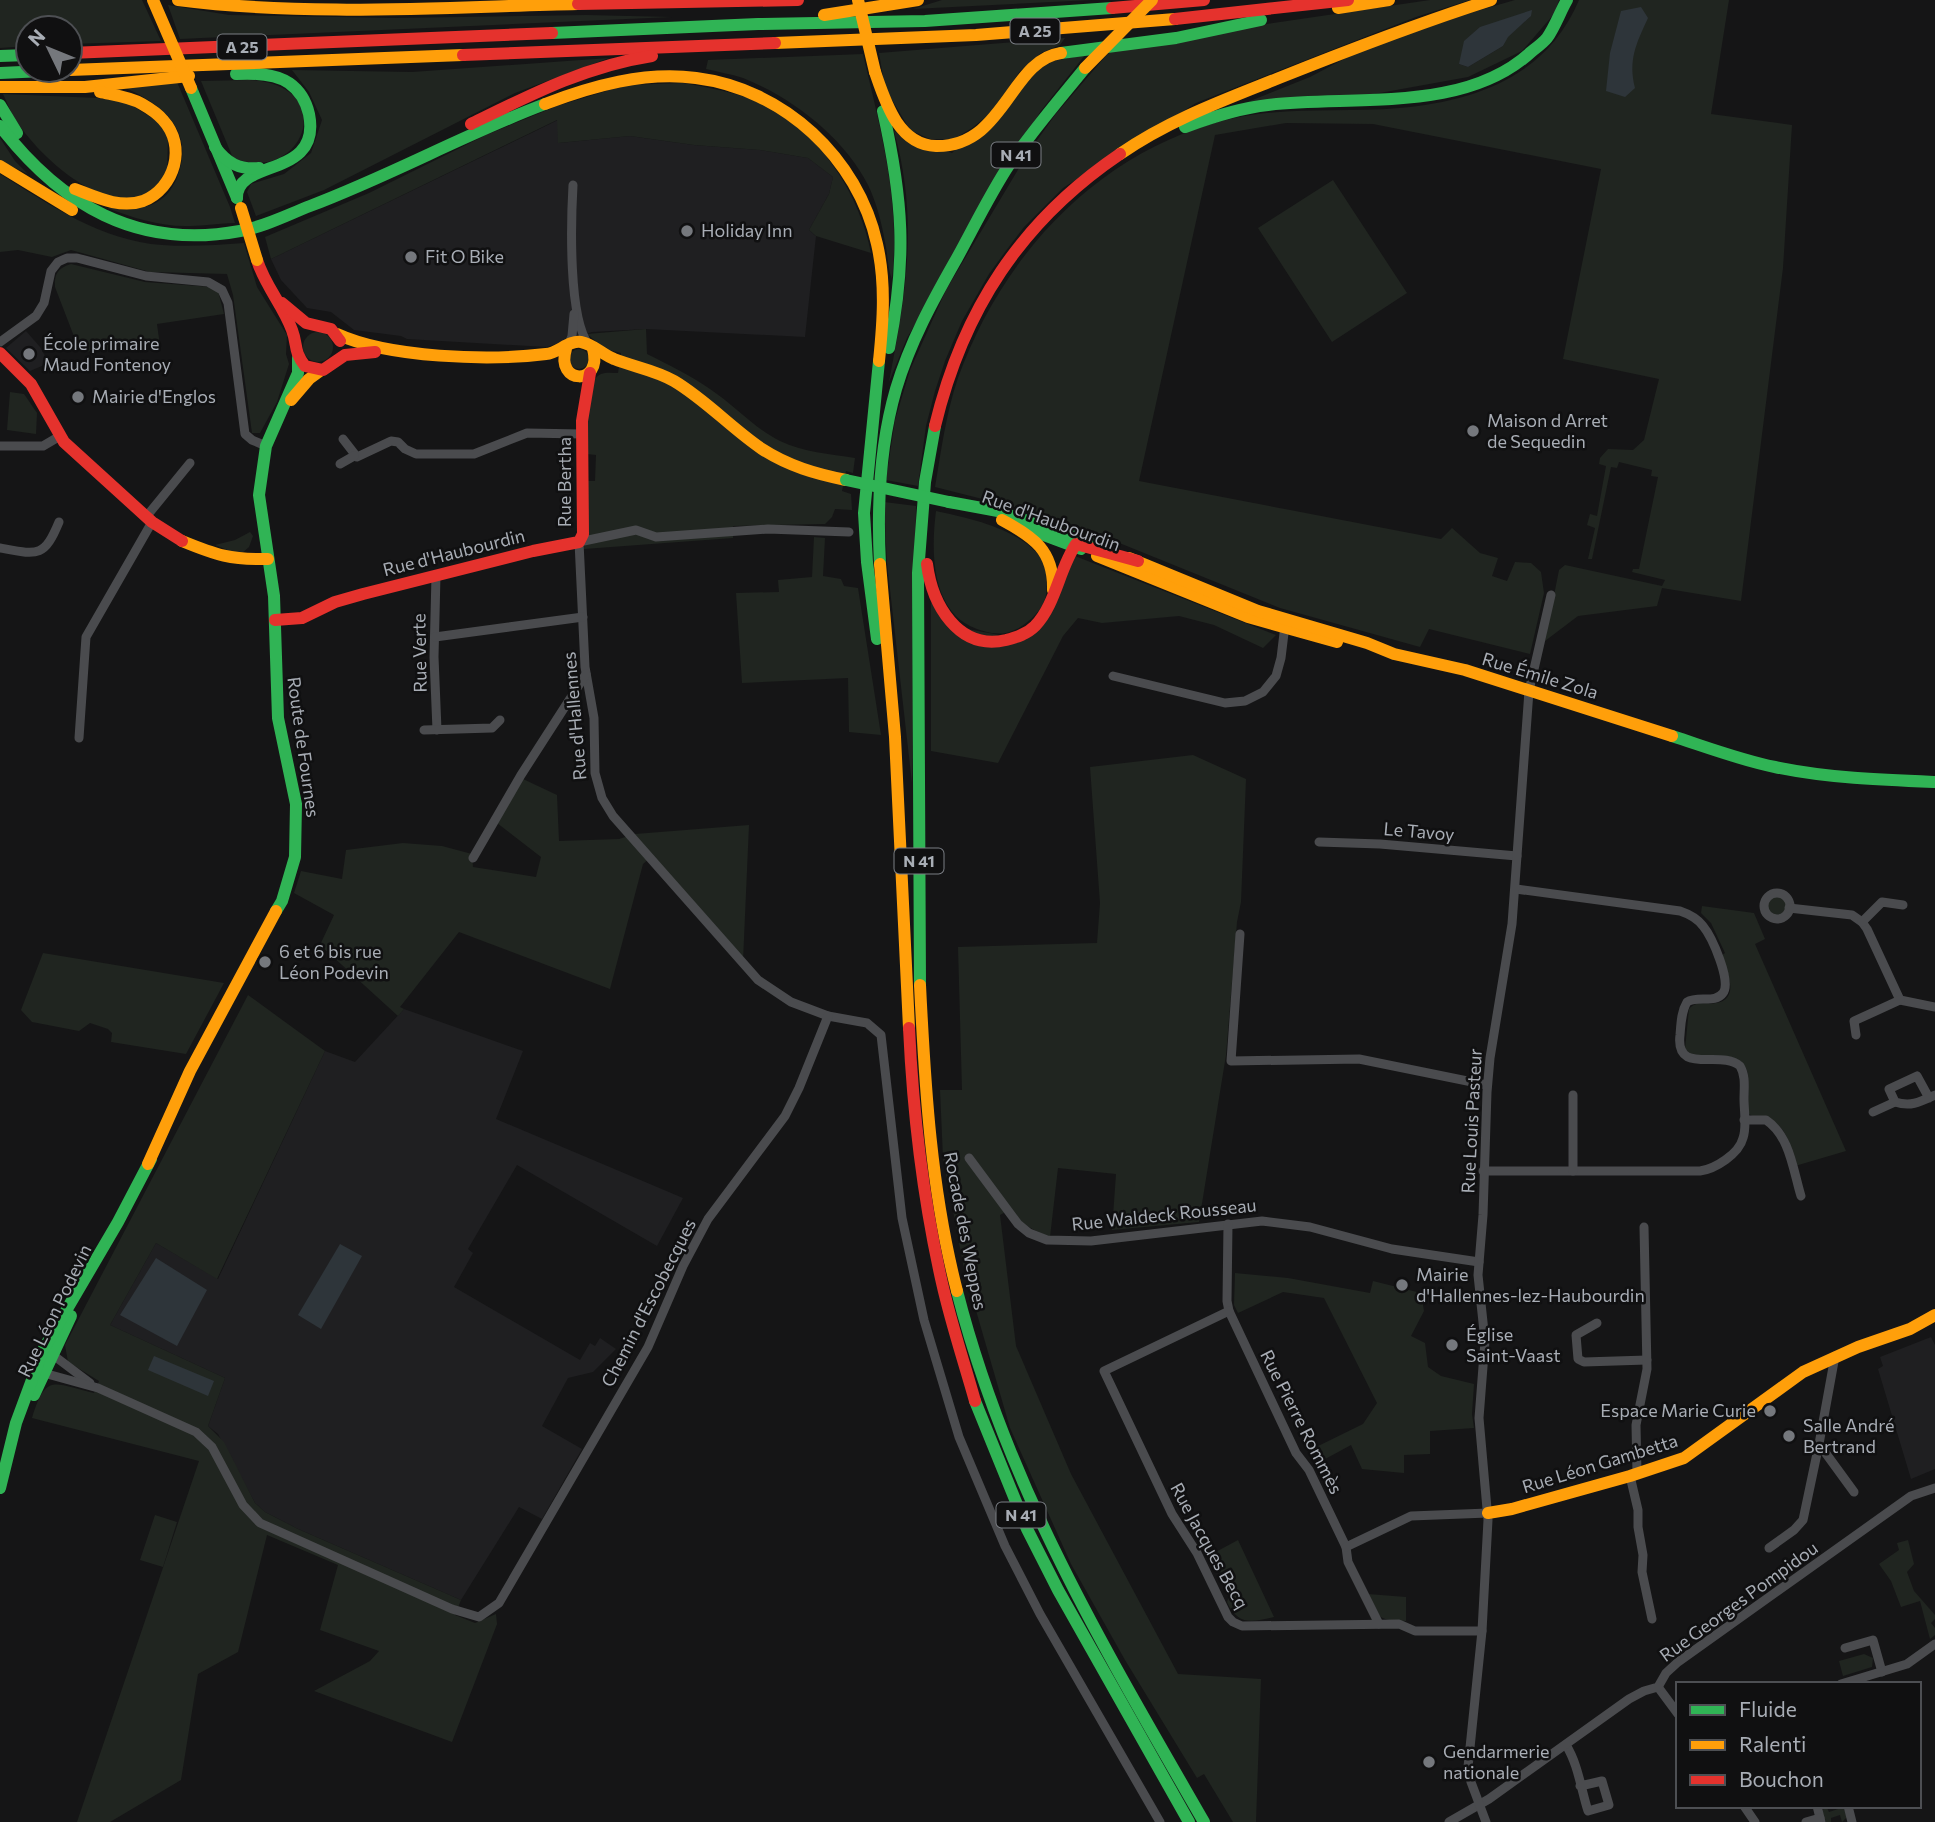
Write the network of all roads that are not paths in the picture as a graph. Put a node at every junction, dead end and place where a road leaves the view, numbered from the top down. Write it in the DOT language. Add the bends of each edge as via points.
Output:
graph roads {
  1 [pos="153,0"];
  2 [pos="178,0"];
  3 [pos="798,0"];
  4 [pos="858,0"];
  5 [pos="918,0"];
  6 [pos="1152,0"];
  7 [pos="1204,0"];
  8 [pos="1348,0"];
  9 [pos="1389,0"];
  10 [pos="1491,0"];
  11 [pos="762,1"];
  12 [pos="1565,6"];
  13 [pos="758,24"];
  14 [pos="858,38"];
  15 [pos="84,52"];
  16 [pos="84,69"];
  17 [pos="875,72"];
  18 [pos="0,87"];
  19 [pos="55,87"];
  20 [pos="2,115"];
  21 [pos="215,148"];
  22 [pos="285,164"];
  23 [pos="0,166"];
  24 [pos="1082,184"];
  25 [pos="573,185"];
  26 [pos="239,203"];
  27 [pos="317,203"];
  28 [pos="165,234"];
  29 [pos="270,290"];
  30 [pos="575,291"];
  31 [pos="316,325"];
  32 [pos="337,334"];
  33 [pos="0,342"];
  34 [pos="296,344"];
  35 [pos="592,347"];
  36 [pos="567,348"];
  37 [pos="394,351"];
  38 [pos="0,353"];
  39 [pos="516,356"];
  40 [pos="298,358"];
  41 [pos="0,359"];
  42 [pos="337,361"];
  43 [pos="635,366"];
  44 [pos="18,369"];
  45 [pos="592,370"];
  46 [pos="320,371"];
  47 [pos="569,372"];
  48 [pos="280,414"];
  49 [pos="874,415"];
  50 [pos="582,427"];
  51 [pos="60,436"];
  52 [pos="342,439"];
  53 [pos="0,446"];
  54 [pos="266,446"];
  55 [pos="354,456"];
  56 [pos="190,463"];
  57 [pos="340,464"];
  58 [pos="925,486"];
  59 [pos="949,502"];
  60 [pos="149,520"];
  61 [pos="1002,520"];
  62 [pos="60,522"];
  63 [pos="849,532"];
  64 [pos="579,542"];
  65 [pos="1073,546"];
  66 [pos="0,548"];
  67 [pos="268,559"];
  68 [pos="1140,566"];
  69 [pos="436,575"];
  70 [pos="1551,594"];
  71 [pos="1050,603"];
  72 [pos="583,617"];
  73 [pos="275,620"];
  74 [pos="1285,624"];
  75 [pos="435,637"];
  76 [pos="586,674"];
  77 [pos="1113,676"];
  78 [pos="1529,691"];
  79 [pos="500,720"];
  80 [pos="425,730"];
  81 [pos="437,730"];
  82 [pos="79,738"];
  83 [pos="1935,782"];
  84 [pos="898,802"];
  85 [pos="1318,842"];
  86 [pos="1517,856"];
  87 [pos="473,858"];
  88 [pos="1516,889"];
  89 [pos="1903,905"];
  90 [pos="1789,908"];
  91 [pos="1862,922"];
  92 [pos="1240,934"];
  93 [pos="264,935"];
  94 [pos="1900,1000"];
  95 [pos="1935,1007"];
  96 [pos="828,1016"];
  97 [pos="1856,1035"];
  98 [pos="1487,1085"];
  99 [pos="1573,1095"];
  100 [pos="1932,1097"];
  101 [pos="1895,1102"];
  102 [pos="1873,1112"];
  103 [pos="1744,1120"];
  104 [pos="969,1158"];
  105 [pos="1483,1171"];
  106 [pos="1573,1171"];
  107 [pos="1801,1196"];
  108 [pos="1228,1224"];
  109 [pos="1644,1227"];
  110 [pos="1479,1262"];
  111 [pos="1228,1311"];
  112 [pos="1935,1315"];
  113 [pos="1597,1323"];
  114 [pos="48,1352"];
  115 [pos="1835,1356"];
  116 [pos="1647,1360"];
  117 [pos="39,1372"];
  118 [pos="98,1388"];
  119 [pos="1819,1444"];
  120 [pos="1634,1475"];
  121 [pos="0,1488"];
  122 [pos="1935,1488"];
  123 [pos="1854,1492"];
  124 [pos="0,1497"];
  125 [pos="1488,1513"];
  126 [pos="1346,1547"];
  127 [pos="1769,1548"];
  128 [pos="1652,1619"];
  129 [pos="1379,1624"];
  130 [pos="1482,1631"];
  131 [pos="1935,1644"];
  132 [pos="1845,1648"];
  133 [pos="1882,1672"];
  134 [pos="1847,1682"];
  135 [pos="1658,1687"];
  136 [pos="1676,1711"];
  137 [pos="1566,1745"];
  138 [pos="1580,1786"];
  139 [pos="1480,1804"];
  140 [pos="1821,1820"];
  141 [pos="1160,1822"];
  142 [pos="1189,1822"];
  143 [pos="1204,1822"];
  144 [pos="1449,1822"];
  145 [pos="1486,1822"];
  146 [pos="1806,1822"];
  1 -- 21 [label="main road, bridge"];
  2 -- 11 [label="main road" via="303,10"];
  3 -- 11 [label="main road"];
  4 -- 17 [label="main road, bridge"];
  5 -- 13 [label="main road"];
  6 -- 84 [label="main road, N 41, bridge" via="1084,68 1027,139 924,318 895,392 882,467 879,541"];
  7 -- 13 [label="main road, A 25" via="991,17"];
  8 -- 14 [label="main road, A 25" via="1072,29"];
  9 -- 17 [label="main road" via="1268,18 1176,38 1055,54 1027,73 978,135 949,147 927,145 902,130 886,105"];
  10 -- 24 [label="main road" via="1382,37 1191,114 1126,148"];
  12 -- 24 [label="main road" via="1550,33 1532,52 1478,83 1414,98 1275,105 1231,112 1162,137"];
  13 -- 15 [label="main road, A 25"];
  14 -- 16 [label="main road, A 25"];
  14 -- 27 [label="main road" via="827,46 653,56 607,64 510,105"];
  17 -- 49 [label="main road" via="898,176 904,243 898,309"];
  18 -- 19 [label="main road"];
  19 -- 20 [label="main road" via="124,95 159,113 174,135 177,155 173,174 160,192 126,205 85,195 41,162"];
  19 -- 22 [label="main road" via="176,77 276,77 298,91 310,118 304,146"];
  20 -- 28 [label="main road" via="28,163 65,195 114,220"];
  21 -- 22 [label="main road" via="237,168"];
  21 -- 26 [label="main road"];
  22 -- 26 [label="main road" via="247,178 238,188"];
  23 -- 28 [label="main road" via="65,206 105,224 138,234"];
  24 -- 58 [label="main road, N 41" via="1021,243 969,325 942,399"];
  25 -- 30 [label="street"];
  26 -- 29 [label="main road, bridge"];
  27 -- 28 [label="main road" via="239,231 207,236"];
  27 -- 49 [label="main road" via="526,110 599,85 680,76 746,91 784,110 821,140 853,179 870,213 884,288"];
  29 -- 31 [label="main road" via="299,318"];
  29 -- 34 [label="main road"];
  30 -- 35 [label="street" via="582,334"];
  30 -- 36 [label="street"];
  31 -- 32 [label="main road"];
  31 -- 34 [label="main road" via="303,331"];
  32 -- 37 [label="main road"];
  32 -- 42 [label="main road" via="341,348"];
  33 -- 54 [label="street" via="36,316 51,271 67,258 146,276 208,282 222,290 228,303 245,434"];
  34 -- 40 [label="main road"];
  35 -- 36 [label="main road" via="580,342"];
  35 -- 43 [label="main road, Rue d'Haubourdin"];
  35 -- 45 [label="main road" via="597,359"];
  36 -- 39 [label="main road" via="552,354"];
  36 -- 47 [label="main road" via="562,360"];
  37 -- 39 [label="main road"];
  37 -- 42 [label="main road" via="345,355"];
  38 -- 44 [label="main road"];
  39 -- 47 [label="main road" via="558,365"];
  40 -- 46 [label="main road" via="307,368"];
  40 -- 48 [label="main road" via="298,373"];
  41 -- 44 [label="main road"];
  42 -- 46 [label="main road"];
  43 -- 45 [label="main road"];
  43 -- 59 [label="main road, Rue d'Haubourdin, bridge" via="684,387 774,456 811,472"];
  44 -- 51 [label="main road" via="38,394"];
  45 -- 47 [label="main road" via="581,376"];
  45 -- 50 [label="main road, Rue Bertha"];
  46 -- 48 [label="main road" via="304,383"];
  47 -- 50 [label="main road, Rue Bertha" via="577,385"];
  48 -- 54 [label="main road, Route de Fournes"];
  49 -- 84 [label="main road" via="865,501 866,551"];
  50 -- 55 [label="street" via="527,433 474,454 416,454 391,441 362,457"];
  50 -- 64 [label="main road, Rue Bertha" via="583,534"];
  51 -- 53 [label="street" via="43,446"];
  51 -- 60 [label="main road"];
  52 -- 55 [label="street"];
  54 -- 67 [label="main road, Route de Fournes" via="259,499"];
  55 -- 57 [label="street"];
  56 -- 60 [label="street"];
  58 -- 71 [label="main road" via="928,575 938,605 958,629 983,640 1018,638 1036,625"];
  58 -- 143 [label="main road, Rocade des Weppes / N 41" via="919,538 920,973 925,1083 939,1201 956,1290 989,1402 1044,1535"];
  59 -- 61 [label="main road, Rue d'Haubourdin"];
  59 -- 68 [label="main road, Rue d'Haubourdin" via="1040,523"];
  60 -- 67 [label="main road" via="218,556"];
  60 -- 82 [label="street" via="86,637"];
  61 -- 65 [label="main road, Rue d'Haubourdin"];
  61 -- 71 [label="main road" via="1033,538 1045,555 1053,577"];
  62 -- 66 [label="street" via="42,550"];
  63 -- 64 [label="street, Rue d'Haubourdin" via="768,529 656,537 634,531"];
  64 -- 69 [label="main road, Rue d'Haubourdin"];
  64 -- 72 [label="street, Rue d'Hallennes"];
  65 -- 68 [label="main road, Rue d'Haubourdin" via="1082,544"];
  65 -- 71 [label="main road"];
  67 -- 73 [label="main road, Route de Fournes"];
  68 -- 74 [label="main road"];
  69 -- 73 [label="main road, Rue d'Haubourdin" via="335,602 302,618"];
  69 -- 75 [label="street, Rue Verte"];
  70 -- 78 [label="street, Rue Louis Pasteur"];
  72 -- 75 [label="street"];
  72 -- 76 [label="street, Rue d'Hallennes"];
  73 -- 93 [label="main road, Route de Fournes" via="277,703 297,831 288,885"];
  74 -- 77 [label="street" via="1276,676 1263,692 1245,701 1225,703"];
  74 -- 78 [label="main road, Rue Émile Zola" via="1400,664 1486,678"];
  75 -- 81 [label="street, Rue Verte"];
  76 -- 87 [label="street"];
  76 -- 96 [label="street, Rue d'Hallennes" via="594,718 595,774 613,816 758,980 783,998"];
  78 -- 83 [label="main road, Rue Émile Zola" via="1763,765"];
  78 -- 86 [label="street, Rue Louis Pasteur"];
  79 -- 81 [label="street" via="492,728"];
  80 -- 81 [label="street"];
  84 -- 142 [label="main road, Rocade des Weppes / N 41" via="917,1143 932,1235 961,1356 1027,1529"];
  85 -- 86 [label="street, Le Tavoy"];
  86 -- 88 [label="street, Rue Louis Pasteur"];
  88 -- 98 [label="street, Rue Louis Pasteur"];
  88 -- 103 [label="street" via="1680,911 1701,923 1722,967 1726,987 1717,998 1687,1002 1680,1048 1690,1059 1729,1060 1740,1066"];
  89 -- 91 [label="street" via="1882,902"];
  90 -- 91 [label="street" via="1852,915"];
  91 -- 94 [label="street"];
  92 -- 98 [label="street" via="1231,1062 1359,1059"];
  93 -- 114 [label="main road, Rue Léon Podevin" via="176,1115"];
  94 -- 95 [label="street"];
  94 -- 97 [label="street" via="1854,1021"];
  96 -- 118 [label="street, Chemin d'Escobecques" via="785,1116 708,1219 630,1379 499,1603 480,1617 452,1609 260,1523 243,1505 205,1439"];
  96 -- 141 [label="street" via="867,1023 881,1035 902,1218 924,1320 959,1437 1005,1546 1040,1614"];
  98 -- 105 [label="street, Rue Louis Pasteur"];
  99 -- 106 [label="street"];
  100 -- 101 [label="street" via="1911,1105"];
  100 -- 101 [label="street" via="1917,1076 1889,1089"];
  101 -- 102 [label="street"];
  103 -- 106 [label="street" via="1740,1145 1706,1170"];
  103 -- 107 [label="street" via="1766,1120 1779,1132"];
  104 -- 108 [label="street, Rue Waldeck Rousseau" via="1018,1224 1047,1240 1091,1241"];
  105 -- 106 [label="street"];
  105 -- 110 [label="street, Rue Louis Pasteur"];
  108 -- 110 [label="street, Rue Waldeck Rousseau" via="1262,1221 1302,1226 1385,1248"];
  108 -- 111 [label="street, Rue Pierre Rommès"];
  109 -- 116 [label="street"];
  110 -- 125 [label="street, Rue Louis Pasteur" via="1485,1341 1479,1418"];
  111 -- 126 [label="street, Rue Pierre Rommès"];
  111 -- 129 [label="street, Rue Jacques Becq" via="1104,1371 1172,1514 1195,1548 1230,1620 1242,1626"];
  112 -- 115 [label="main road, Rue Léon Gambetta"];
  113 -- 116 [label="street" via="1576,1335 1577,1359"];
  114 -- 117 [label="main road, Rue Léon Podevin"];
  114 -- 118 [label="street"];
  115 -- 119 [label="street"];
  115 -- 120 [label="main road, Rue Léon Gambetta" via="1790,1379 1695,1452"];
  116 -- 120 [label="street" via="1636,1425"];
  117 -- 118 [label="street"];
  117 -- 121 [label="main road, Rue Léon Podevin" via="11,1439"];
  117 -- 124 [label="main road, Rue Léon Podevin"];
  119 -- 123 [label="street"];
  119 -- 127 [label="street" via="1803,1520"];
  120 -- 125 [label="main road, Rue Léon Gambetta"];
  120 -- 128 [label="street" via="1642,1572"];
  122 -- 135 [label="street, Rue Georges Pompidou" via="1908,1498 1678,1661"];
  125 -- 126 [label="street" via="1411,1516"];
  125 -- 130 [label="street, Rue Louis Pasteur"];
  126 -- 129 [label="street, Rue Pierre Rommès" via="1348,1562"];
  129 -- 130 [label="street, Rue Jacques Becq" via="1401,1624 1415,1631"];
  130 -- 139 [label="street, Rue Louis Pasteur" via="1468,1767"];
  131 -- 133 [label="street" via="1913,1662"];
  132 -- 133 [label="street" via="1873,1640"];
  133 -- 134 [label="street"];
  135 -- 136 [label="street"];
  135 -- 137 [label="street, Rue Georges Pompidou" via="1634,1696"];
  137 -- 138 [label="street"];
  137 -- 139 [label="street, Rue Georges Pompidou"];
  139 -- 144 [label="street, Rue Georges Pompidou"];
  139 -- 145 [label="street, Rue Louis Pasteur"];
  140 -- 146 [label="street"];
}
